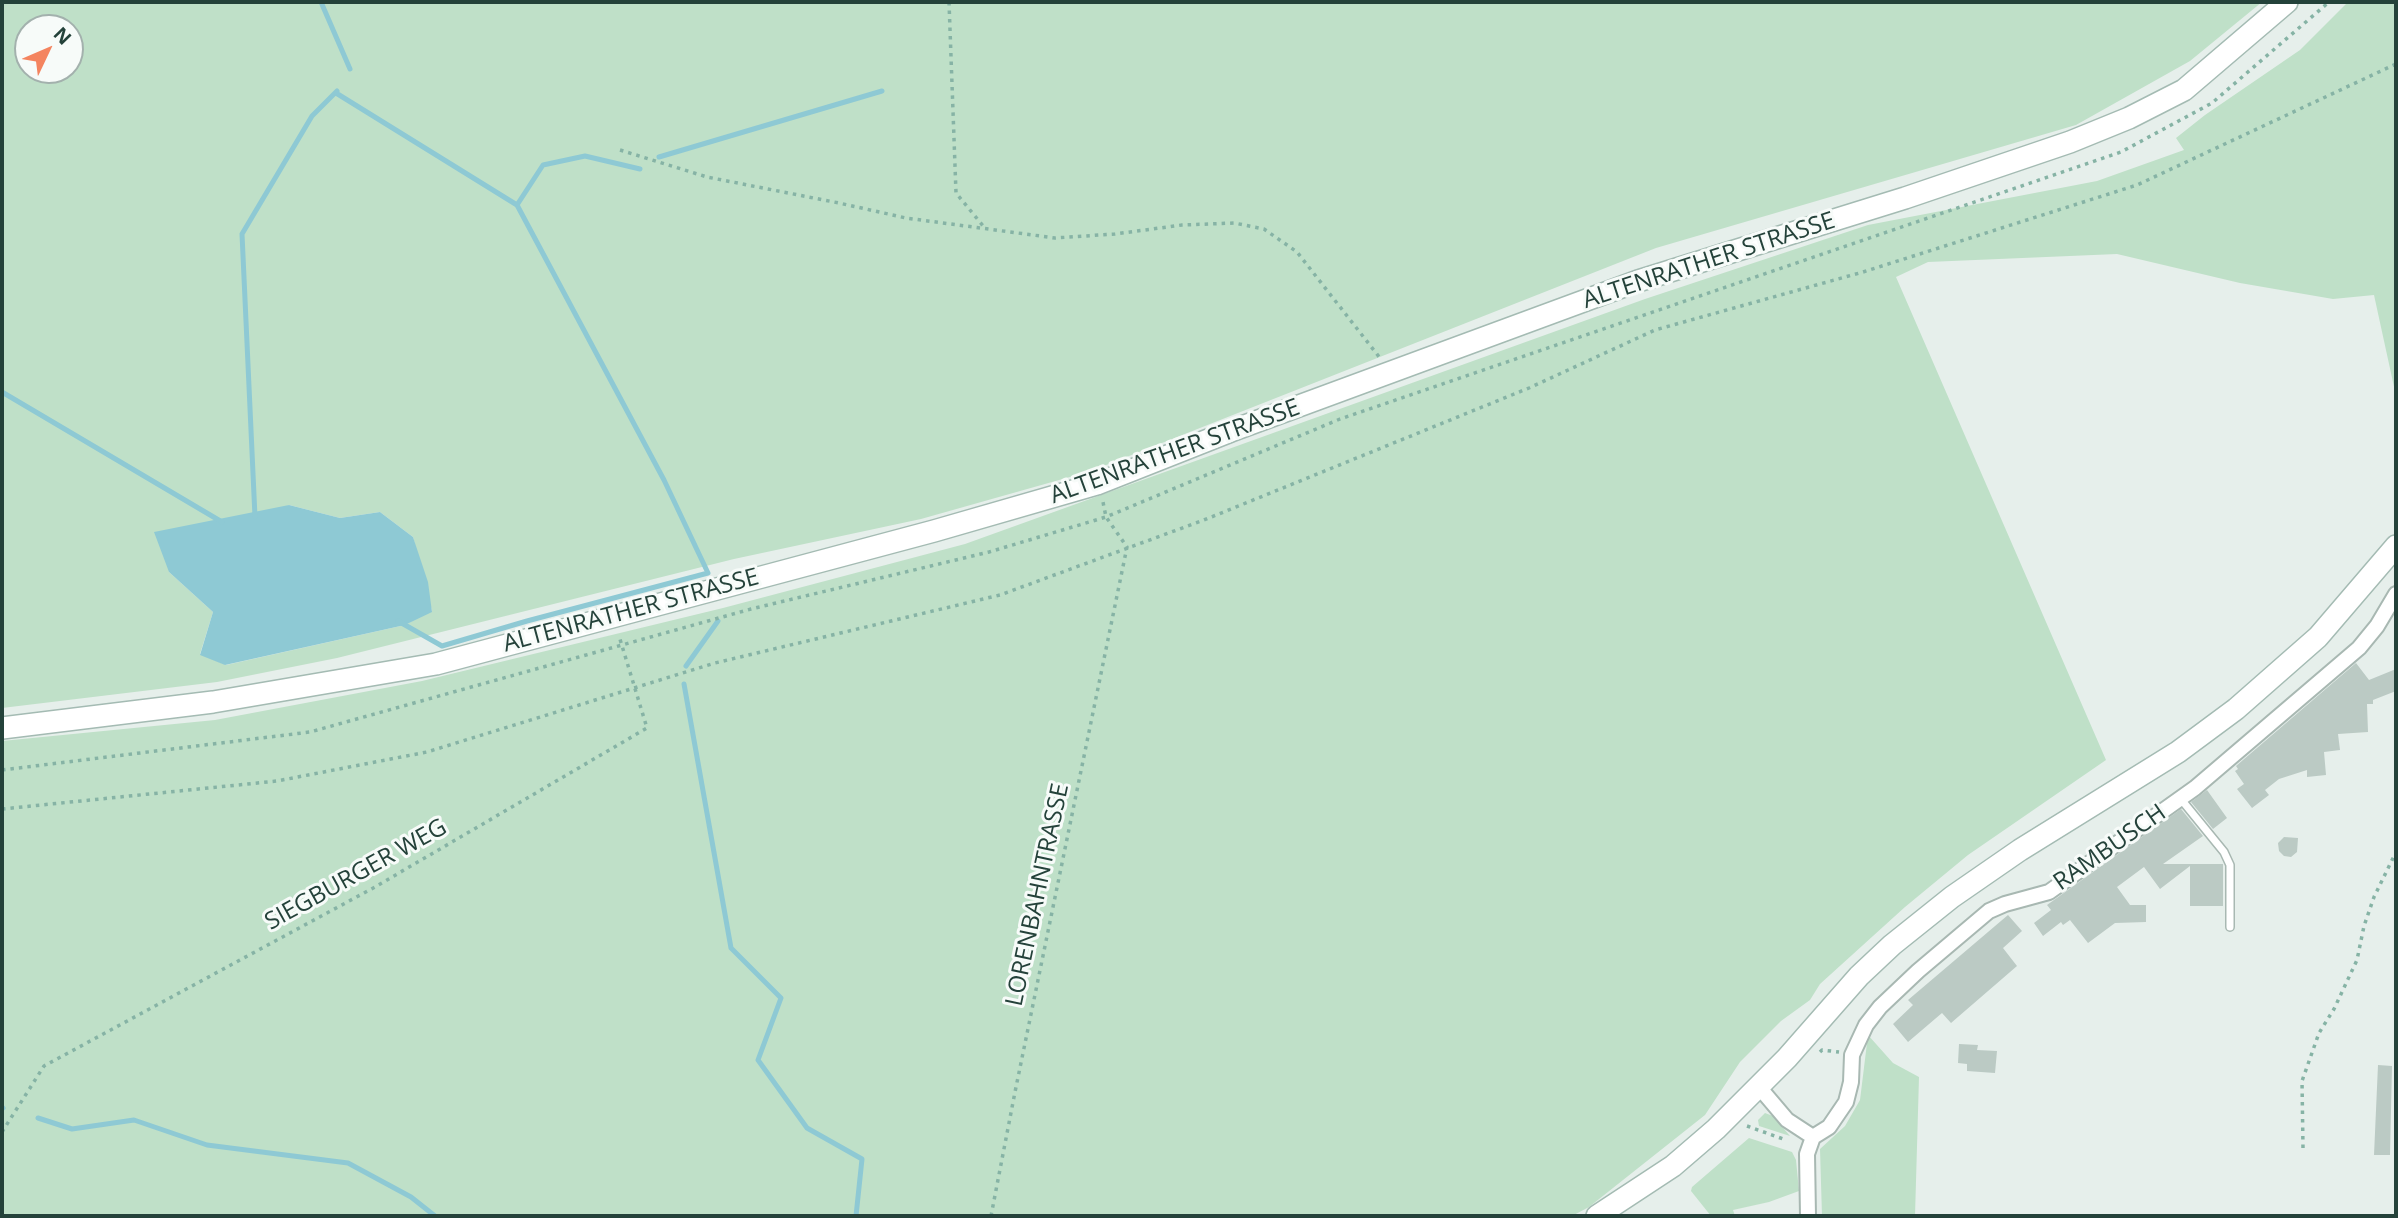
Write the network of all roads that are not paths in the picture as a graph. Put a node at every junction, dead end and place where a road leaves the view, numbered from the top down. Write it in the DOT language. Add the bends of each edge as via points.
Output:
graph roads {
  1 [pos="2287,2"];
  2 [pos="2396,546"];
  3 [pos="2396,594"];
  4 [pos="2,728"];
  5 [pos="2180,798"];
  6 [pos="2230,927"];
  7 [pos="1765,1094"];
  8 [pos="1813,1137"];
  9 [pos="1597,1216"];
  10 [pos="1808,1216"];
  1 -- 4 [label="street, ALTENRATHER STRASSE" via="2184,90 2105,128 1905,198 1638,281 1097,484 436,664 213,702"];
  2 -- 7 [label="street, RAMBUSCH" via="2318,636 2236,709 2168,759 2020,850 1892,945 1830,1007"];
  3 -- 5 [label="street, RAMBUSCH" via="2359,648"];
  5 -- 6 [label="lane" via="2230,865"];
  5 -- 8 [label="street, RAMBUSCH" via="2049,892 1989,911 1880,1007 1853,1055 1846,1102 1829,1127"];
  7 -- 8 [label="street" via="1787,1120"];
  7 -- 9 [label="street, RAMBUSCH" via="1673,1166"];
  8 -- 10 [label="street" via="1807,1154"];
}
